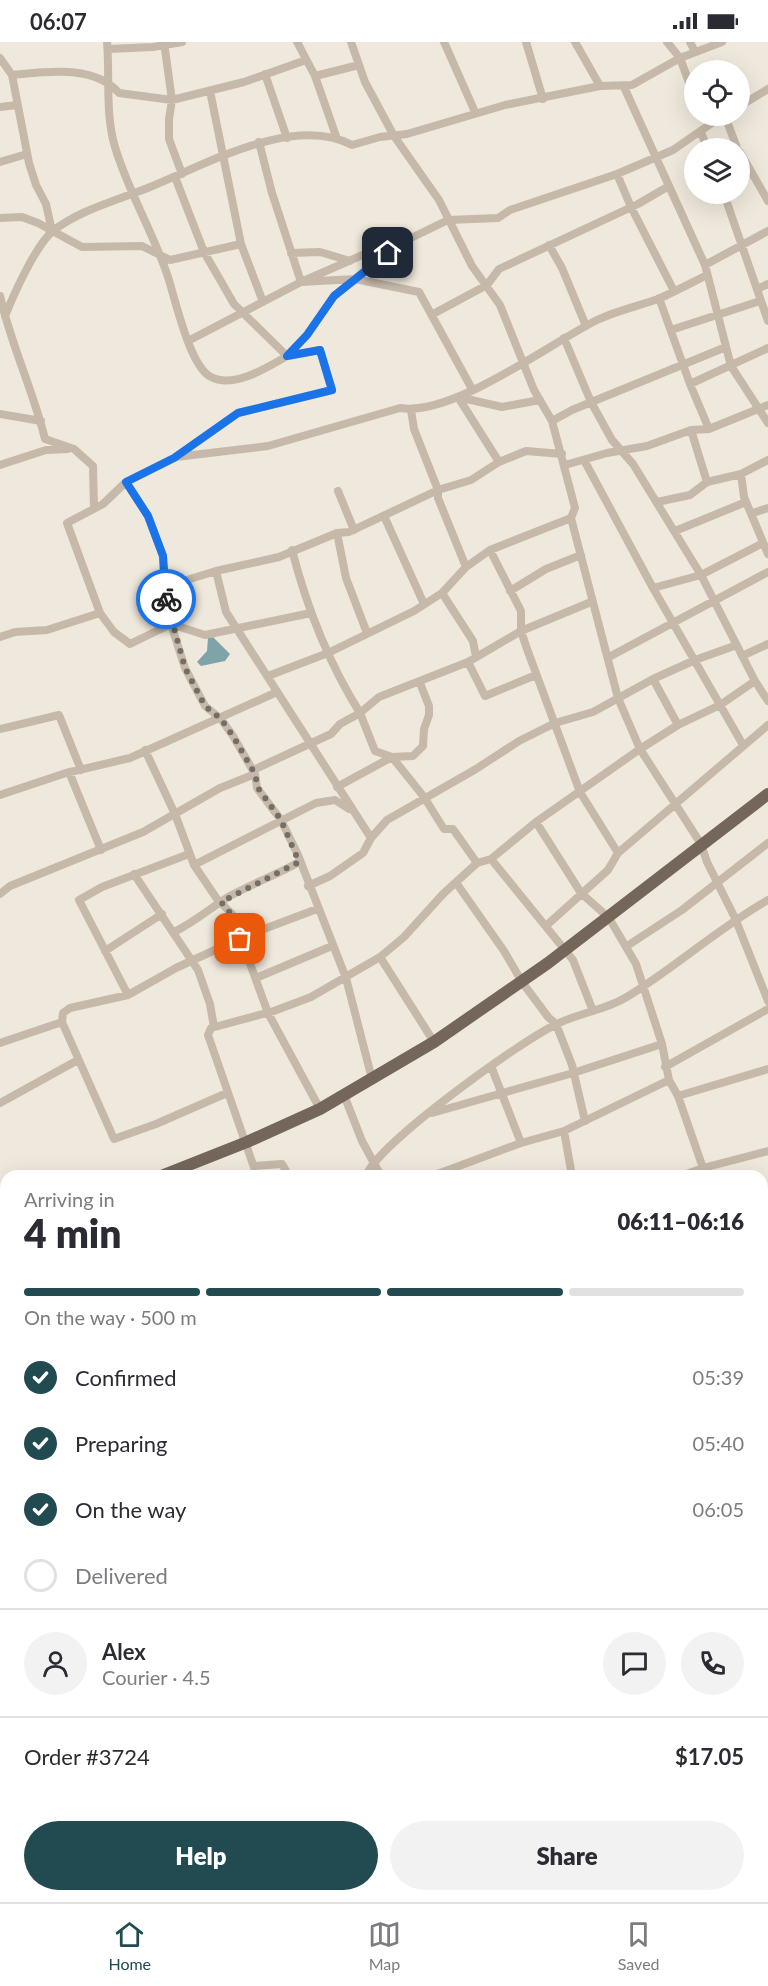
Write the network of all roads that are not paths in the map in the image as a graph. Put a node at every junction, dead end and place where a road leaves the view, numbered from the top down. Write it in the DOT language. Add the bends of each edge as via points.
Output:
graph roads {
  1 [pos="182,42"];
  2 [pos="297,42"];
  3 [pos="351,42"];
  4 [pos="444,42"];
  5 [pos="525,42"];
  6 [pos="575,42"];
  7 [pos="667,42"];
  8 [pos="690,42"];
  9 [pos="722,42"];
  10 [pos="164,44"];
  11 [pos="108,45"];
  12 [pos="695,52"];
  13 [pos="680,58"];
  14 [pos="306,60"];
  15 [pos="2,62"];
  16 [pos="359,65"];
  17 [pos="684,69"];
  18 [pos="265,74"];
  19 [pos="12,75"];
  20 [pos="315,76"];
  21 [pos="111,83"];
  22 [pos="600,86"];
  23 [pos="624,87"];
  24 [pos="768,89"];
  25 [pos="210,91"];
  26 [pos="543,99"];
  27 [pos="172,100"];
  28 [pos="750,100"];
  29 [pos="17,105"];
  30 [pos="0,107"];
  31 [pos="475,112"];
  32 [pos="708,126"];
  33 [pos="700,132"];
  34 [pos="336,136"];
  35 [pos="394,136"];
  36 [pos="287,138"];
  37 [pos="702,138"];
  38 [pos="259,142"];
  39 [pos="27,154"];
  40 [pos="222,156"];
  41 [pos="656,158"];
  42 [pos="0,162"];
  43 [pos="750,170"];
  44 [pos="618,174"];
  45 [pos="179,176"];
  46 [pos="669,186"];
  47 [pos="133,194"];
  48 [pos="768,201"];
  49 [pos="727,204"];
  50 [pos="631,207"];
  51 [pos="0,218"];
  52 [pos="448,220"];
  53 [pos="52,231"];
  54 [pos="768,231"];
  55 [pos="404,240"];
  56 [pos="241,244"];
  57 [pos="549,245"];
  58 [pos="742,246"];
  59 [pos="204,252"];
  60 [pos="291,253"];
  61 [pos="158,254"];
  62 [pos="350,261"];
  63 [pos="705,265"];
  64 [pos="707,275"];
  65 [pos="355,279"];
  66 [pos="301,282"];
  67 [pos="768,284"];
  68 [pos="487,285"];
  69 [pos="757,290"];
  70 [pos="674,291"];
  71 [pos="0,296"];
  72 [pos="659,298"];
  73 [pos="760,301"];
  74 [pos="263,302"];
  75 [pos="242,311"];
  76 [pos="433,314"];
  77 [pos="4,316"];
  78 [pos="718,317"];
  79 [pos="768,321"];
  80 [pos="586,326"];
  81 [pos="671,330"];
  82 [pos="564,338"];
  83 [pos="188,340"];
  84 [pos="726,347"];
  85 [pos="768,348"];
  86 [pos="287,356"];
  87 [pos="523,363"];
  88 [pos="683,363"];
  89 [pos="731,366"];
  90 [pos="690,384"];
  91 [pos="472,389"];
  92 [pos="458,397"];
  93 [pos="540,400"];
  94 [pos="591,402"];
  95 [pos="768,405"];
  96 [pos="759,409"];
  97 [pos="411,410"];
  98 [pos="0,414"];
  99 [pos="41,421"];
  100 [pos="552,422"];
  101 [pos="768,423"];
  102 [pos="709,429"];
  103 [pos="691,430"];
  104 [pos="74,449"];
  105 [pos="623,452"];
  106 [pos="562,454"];
  107 [pos="174,458"];
  108 [pos="584,460"];
  109 [pos="768,460"];
  110 [pos="499,462"];
  111 [pos="0,465"];
  112 [pos="565,465"];
  113 [pos="741,474"];
  114 [pos="126,482"];
  115 [pos="707,482"];
  116 [pos="438,490"];
  117 [pos="338,491"];
  118 [pos="657,502"];
  119 [pos="746,502"];
  120 [pos="94,508"];
  121 [pos="768,508"];
  122 [pos="753,513"];
  123 [pos="384,516"];
  124 [pos="571,518"];
  125 [pos="354,530"];
  126 [pos="675,531"];
  127 [pos="337,533"];
  128 [pos="763,543"];
  129 [pos="292,550"];
  130 [pos="490,550"];
  131 [pos="768,554"];
  132 [pos="581,555"];
  133 [pos="466,567"];
  134 [pos="216,571"];
  135 [pos="768,572"];
  136 [pos="701,575"];
  137 [pos="164,587"];
  138 [pos="652,588"];
  139 [pos="510,591"];
  140 [pos="442,593"];
  141 [pos="591,602"];
  142 [pos="714,603"];
  143 [pos="424,604"];
  144 [pos="100,613"];
  145 [pos="311,613"];
  146 [pos="674,621"];
  147 [pos="171,624"];
  148 [pos="239,630"];
  149 [pos="521,631"];
  150 [pos="367,633"];
  151 [pos="0,637"];
  152 [pos="768,644"];
  153 [pos="737,645"];
  154 [pos="328,653"];
  155 [pos="742,656"];
  156 [pos="476,657"];
  157 [pos="609,657"];
  158 [pos="695,660"];
  159 [pos="468,662"];
  160 [pos="537,675"];
  161 [pos="268,676"];
  162 [pos="653,679"];
  163 [pos="755,681"];
  164 [pos="420,683"];
  165 [pos="277,692"];
  166 [pos="618,698"];
  167 [pos="768,701"];
  168 [pos="720,705"];
  169 [pos="360,713"];
  170 [pos="221,719"];
  171 [pos="555,723"];
  172 [pos="678,725"];
  173 [pos="768,725"];
  174 [pos="0,729"];
  175 [pos="310,744"];
  176 [pos="743,745"];
  177 [pos="640,749"];
  178 [pos="145,750"];
  179 [pos="392,757"];
  180 [pos="81,770"];
  181 [pos="69,772"];
  182 [pos="254,772"];
  183 [pos="337,787"];
  184 [pos="580,792"];
  185 [pos="768,794"];
  186 [pos="0,795"];
  187 [pos="424,797"];
  188 [pos="674,804"];
  189 [pos="352,810"];
  190 [pos="175,814"];
  191 [pos="281,820"];
  192 [pos="536,822"];
  193 [pos="371,838"];
  194 [pos="768,843"];
  195 [pos="701,844"];
  196 [pos="100,850"];
  197 [pos="618,853"];
  198 [pos="189,854"];
  199 [pos="491,859"];
  200 [pos="299,862"];
  201 [pos="477,863"];
  202 [pos="194,865"];
  203 [pos="134,874"];
  204 [pos="717,882"];
  205 [pos="457,884"];
  206 [pos="308,886"];
  207 [pos="581,893"];
  208 [pos="0,894"];
  209 [pos="768,900"];
  210 [pos="221,902"];
  211 [pos="317,909"];
  212 [pos="162,914"];
  213 [pos="609,918"];
  214 [pos="735,918"];
  215 [pos="547,925"];
  216 [pos="174,932"];
  217 [pos="240,939"];
  218 [pos="627,945"];
  219 [pos="332,946"];
  220 [pos="565,950"];
  221 [pos="105,951"];
  222 [pos="380,957"];
  223 [pos="191,962"];
  224 [pos="256,978"];
  225 [pos="346,978"];
  226 [pos="522,982"];
  227 [pos="645,984"];
  228 [pos="128,995"];
  229 [pos="768,1001"];
  230 [pos="768,1010"];
  231 [pos="593,1011"];
  232 [pos="268,1013"];
  233 [pos="62,1022"];
  234 [pos="556,1024"];
  235 [pos="214,1027"];
  236 [pos="434,1042"];
  237 [pos="0,1043"];
  238 [pos="662,1044"];
  239 [pos="78,1060"];
  240 [pos="491,1066"];
  241 [pos="665,1067"];
  242 [pos="768,1069"];
  243 [pos="573,1073"];
  244 [pos="372,1079"];
  245 [pos="669,1080"];
  246 [pos="503,1092"];
  247 [pos="227,1093"];
  248 [pos="344,1095"];
  249 [pos="678,1096"];
  250 [pos="0,1103"];
  251 [pos="320,1109"];
  252 [pos="428,1114"];
  253 [pos="585,1121"];
  254 [pos="564,1131"];
  255 [pos="247,1142"];
  256 [pos="521,1143"];
  257 [pos="768,1150"];
  258 [pos="373,1163"];
  259 [pos="254,1166"];
  260 [pos="176,1170"];
  261 [pos="255,1170"];
  262 [pos="286,1170"];
  263 [pos="369,1170"];
  264 [pos="377,1170"];
  265 [pos="448,1170"];
  266 [pos="571,1170"];
  267 [pos="703,1170"];
  268 [pos="710,1170"];
  1 -- 10 [label="street"];
  2 -- 14 [label="street"];
  3 -- 16 [label="street"];
  4 -- 31 [label="street"];
  5 -- 26 [label="street"];
  6 -- 22 [label="street"];
  7 -- 13 [label="street"];
  8 -- 12 [label="street"];
  9 -- 12 [label="street"];
  10 -- 11 [label="street"];
  10 -- 27 [label="street"];
  11 -- 21 [label="street"];
  12 -- 13 [label="street"];
  13 -- 17 [label="street"];
  13 -- 23 [label="street"];
  14 -- 18 [label="street"];
  14 -- 20 [label="street"];
  15 -- 19 [label="street"];
  16 -- 20 [label="street"];
  16 -- 35 [label="street"];
  18 -- 25 [label="street"];
  18 -- 36 [label="street"];
  19 -- 21 [label="street" via="65,70"];
  19 -- 29 [label="street"];
  20 -- 34 [label="street"];
  21 -- 27 [label="street" via="119,93"];
  21 -- 47 [label="street" via="114,146"];
  22 -- 23 [label="street"];
  22 -- 26 [label="street"];
  23 -- 41 [label="street"];
  24 -- 28 [label="street"];
  25 -- 27 [label="street"];
  25 -- 40 [label="street"];
  26 -- 31 [label="street"];
  27 -- 45 [label="street" via="169,139"];
  29 -- 30 [label="street"];
  29 -- 39 [label="street"];
  31 -- 35 [label="street"];
  32 -- 33 [label="street"];
  33 -- 37 [label="street"];
  33 -- 41 [label="street"];
  34 -- 35 [label="street" via="352,145"];
  34 -- 36 [label="street"];
  35 -- 52 [label="street" via="439,200"];
  36 -- 38 [label="street"];
  38 -- 40 [label="street"];
  38 -- 60 [label="street"];
  39 -- 42 [label="street"];
  39 -- 53 [label="street"];
  40 -- 45 [label="street"];
  40 -- 56 [label="street"];
  41 -- 44 [label="street"];
  41 -- 46 [label="street"];
  43 -- 48 [label="street"];
  44 -- 50 [label="street"];
  44 -- 52 [label="street" via="510,210 498,218"];
  45 -- 47 [label="street"];
  45 -- 59 [label="street"];
  46 -- 50 [label="street"];
  46 -- 63 [label="street"];
  47 -- 53 [label="street" via="108,202"];
  47 -- 61 [label="street"];
  49 -- 58 [label="street"];
  50 -- 57 [label="street"];
  50 -- 70 [label="street"];
  51 -- 53 [label="street" via="22,217"];
  52 -- 55 [label="street"];
  52 -- 68 [label="street" via="472,266"];
  53 -- 61 [label="street" via="82,247 142,246"];
  53 -- 77 [label="street"];
  54 -- 58 [label="street"];
  55 -- 62 [label="street"];
  55 -- 65 [label="street"];
  56 -- 59 [label="street"];
  56 -- 74 [label="street"];
  57 -- 68 [label="street" via="499,269"];
  57 -- 80 [label="street"];
  58 -- 63 [label="street"];
  58 -- 69 [label="street"];
  59 -- 61 [label="street" via="170,260"];
  59 -- 75 [label="street"];
  60 -- 62 [label="street" via="320,252"];
  60 -- 66 [label="street"];
  61 -- 83 [label="street"];
  62 -- 66 [label="street"];
  63 -- 64 [label="street"];
  64 -- 70 [label="street"];
  64 -- 78 [label="street"];
  65 -- 66 [label="street"];
  65 -- 76 [label="street" via="419,292"];
  65 -- 86 [label="street" via="334,296"];
  66 -- 74 [label="street"];
  67 -- 69 [label="street"];
  68 -- 76 [label="street"];
  68 -- 87 [label="street" via="500,305"];
  69 -- 73 [label="street"];
  70 -- 72 [label="street"];
  71 -- 77 [label="street"];
  72 -- 80 [label="street"];
  72 -- 81 [label="street"];
  73 -- 78 [label="street"];
  73 -- 79 [label="street"];
  74 -- 75 [label="street"];
  75 -- 83 [label="street"];
  75 -- 86 [label="street"];
  76 -- 91 [label="street"];
  77 -- 99 [label="street"];
  78 -- 81 [label="street"];
  78 -- 84 [label="street"];
  80 -- 82 [label="street"];
  81 -- 88 [label="street"];
  82 -- 87 [label="street"];
  82 -- 94 [label="street"];
  83 -- 86 [label="street" via="202,370 221,381 265,369"];
  84 -- 88 [label="street"];
  84 -- 89 [label="street"];
  85 -- 89 [label="street"];
  86 -- 107 [label="street" via="320,350 332,390 238,413"];
  87 -- 91 [label="street" via="502,378"];
  87 -- 93 [label="street"];
  88 -- 90 [label="street"];
  88 -- 94 [label="street"];
  89 -- 90 [label="street"];
  89 -- 96 [label="street"];
  90 -- 102 [label="street"];
  91 -- 92 [label="street"];
  92 -- 93 [label="street" via="502,407"];
  92 -- 97 [label="street"];
  92 -- 110 [label="street"];
  93 -- 100 [label="street"];
  94 -- 100 [label="street"];
  94 -- 105 [label="street"];
  95 -- 96 [label="street"];
  96 -- 101 [label="street"];
  96 -- 102 [label="street"];
  97 -- 107 [label="street" via="400,408 268,446"];
  97 -- 116 [label="street" via="414,429"];
  98 -- 99 [label="street"];
  99 -- 104 [label="street" via="45,439"];
  100 -- 106 [label="street"];
  102 -- 103 [label="street"];
  103 -- 105 [label="street"];
  103 -- 115 [label="street"];
  104 -- 111 [label="street" via="46,450"];
  104 -- 120 [label="street" via="93,466"];
  105 -- 108 [label="street"];
  105 -- 118 [label="street"];
  106 -- 110 [label="street" via="526,451"];
  106 -- 112 [label="street"];
  107 -- 114 [label="street"];
  108 -- 112 [label="street"];
  108 -- 138 [label="street"];
  109 -- 113 [label="street"];
  110 -- 116 [label="street" via="471,480"];
  112 -- 124 [label="street" via="574,508"];
  113 -- 115 [label="street"];
  113 -- 119 [label="street"];
  114 -- 120 [label="street"];
  114 -- 137 [label="street" via="148,516 163,556"];
  115 -- 118 [label="street" via="690,495"];
  116 -- 123 [label="street"];
  116 -- 133 [label="street"];
  117 -- 125 [label="street"];
  118 -- 126 [label="street"];
  119 -- 122 [label="street"];
  119 -- 126 [label="street"];
  120 -- 144 [label="street" via="67,524"];
  121 -- 122 [label="street"];
  122 -- 128 [label="street"];
  123 -- 125 [label="street"];
  123 -- 143 [label="street"];
  124 -- 130 [label="street"];
  124 -- 132 [label="street"];
  125 -- 127 [label="street"];
  126 -- 136 [label="street"];
  127 -- 129 [label="street"];
  127 -- 150 [label="street" via="346,578"];
  128 -- 131 [label="street"];
  128 -- 136 [label="street"];
  129 -- 134 [label="street" via="279,557"];
  129 -- 145 [label="street"];
  130 -- 133 [label="street"];
  130 -- 139 [label="street"];
  132 -- 139 [label="street"];
  132 -- 141 [label="street"];
  133 -- 140 [label="street"];
  134 -- 137 [label="street"];
  134 -- 148 [label="street" via="226,612"];
  135 -- 142 [label="street"];
  136 -- 138 [label="street"];
  136 -- 142 [label="street"];
  137 -- 147 [label="street"];
  138 -- 146 [label="street"];
  139 -- 149 [label="street" via="521,611"];
  140 -- 143 [label="street"];
  140 -- 156 [label="street" via="473,641"];
  141 -- 149 [label="street"];
  141 -- 157 [label="street"];
  142 -- 146 [label="street"];
  142 -- 153 [label="street"];
  143 -- 150 [label="street"];
  144 -- 147 [label="street" via="114,632 130,644"];
  144 -- 151 [label="street" via="47,630"];
  145 -- 148 [label="street"];
  145 -- 154 [label="street"];
  146 -- 157 [label="street"];
  146 -- 158 [label="street"];
  147 -- 148 [label="street" via="205,635"];
  147 -- 170 [label="street" via="185,668 205,706"];
  148 -- 161 [label="street"];
  149 -- 156 [label="street"];
  149 -- 160 [label="street"];
  150 -- 154 [label="street"];
  152 -- 155 [label="street"];
  153 -- 155 [label="street"];
  153 -- 158 [label="street"];
  154 -- 161 [label="street"];
  154 -- 169 [label="street"];
  155 -- 163 [label="street"];
  156 -- 159 [label="street"];
  157 -- 166 [label="street"];
  158 -- 162 [label="street"];
  158 -- 168 [label="street"];
  159 -- 160 [label="street" via="485,696"];
  159 -- 164 [label="street"];
  160 -- 171 [label="street"];
  161 -- 165 [label="street"];
  162 -- 166 [label="street"];
  162 -- 172 [label="street"];
  163 -- 167 [label="street"];
  163 -- 168 [label="street"];
  164 -- 169 [label="street" via="379,698"];
  164 -- 179 [label="street" via="429,706 423,746 413,756"];
  165 -- 170 [label="street"];
  165 -- 175 [label="street"];
  166 -- 171 [label="street" via="593,712"];
  166 -- 177 [label="street"];
  168 -- 172 [label="street"];
  168 -- 176 [label="street"];
  169 -- 175 [label="street"];
  169 -- 179 [label="street" via="375,750"];
  170 -- 178 [label="street"];
  170 -- 182 [label="street"];
  171 -- 184 [label="street"];
  171 -- 187 [label="street"];
  172 -- 177 [label="street"];
  173 -- 176 [label="street"];
  174 -- 180 [label="street" via="59,715"];
  175 -- 182 [label="street"];
  175 -- 183 [label="street"];
  176 -- 188 [label="street"];
  177 -- 184 [label="street"];
  177 -- 188 [label="street"];
  178 -- 180 [label="street" via="130,758"];
  178 -- 190 [label="street"];
  179 -- 183 [label="street"];
  179 -- 187 [label="street"];
  180 -- 181 [label="street"];
  181 -- 186 [label="street"];
  181 -- 196 [label="street"];
  182 -- 190 [label="street"];
  182 -- 191 [label="street" via="258,788"];
  183 -- 189 [label="street"];
  184 -- 192 [label="street"];
  184 -- 197 [label="street"];
  185 -- 195 [label="main road"];
  187 -- 193 [label="street" via="387,820"];
  187 -- 201 [label="street" via="444,829 453,829"];
  188 -- 195 [label="street"];
  188 -- 197 [label="street"];
  189 -- 191 [label="street" via="335,800 316,803"];
  189 -- 193 [label="street"];
  190 -- 196 [label="street"];
  190 -- 198 [label="street"];
  191 -- 200 [label="street"];
  191 -- 202 [label="street"];
  192 -- 199 [label="street"];
  192 -- 207 [label="street"];
  193 -- 206 [label="street" via="363,853"];
  194 -- 204 [label="street"];
  195 -- 204 [label="street"];
  195 -- 213 [label="main road"];
  196 -- 208 [label="street" via="10,886"];
  197 -- 207 [label="street" via="608,870"];
  198 -- 202 [label="street"];
  198 -- 203 [label="street"];
  199 -- 201 [label="street"];
  199 -- 215 [label="street"];
  200 -- 206 [label="street"];
  200 -- 210 [label="street"];
  201 -- 205 [label="street"];
  202 -- 210 [label="street"];
  203 -- 212 [label="street"];
  203 -- 221 [label="street" via="79,900"];
  204 -- 214 [label="street"];
  204 -- 218 [label="street"];
  205 -- 222 [label="street"];
  205 -- 226 [label="street"];
  206 -- 211 [label="street"];
  207 -- 213 [label="street"];
  207 -- 215 [label="street"];
  209 -- 214 [label="street"];
  210 -- 216 [label="street"];
  210 -- 217 [label="street" via="231,914"];
  211 -- 217 [label="street"];
  211 -- 219 [label="street"];
  212 -- 216 [label="street"];
  212 -- 221 [label="street"];
  213 -- 218 [label="street"];
  213 -- 220 [label="main road"];
  214 -- 227 [label="street"];
  214 -- 229 [label="street"];
  215 -- 220 [label="street"];
  216 -- 223 [label="street"];
  217 -- 223 [label="street"];
  217 -- 224 [label="street"];
  218 -- 227 [label="street"];
  219 -- 224 [label="street"];
  219 -- 225 [label="street"];
  220 -- 226 [label="main road"];
  220 -- 231 [label="street" via="583,980"];
  221 -- 228 [label="street"];
  222 -- 225 [label="street"];
  222 -- 236 [label="street"];
  223 -- 228 [label="street"];
  223 -- 235 [label="street" via="203,980"];
  224 -- 232 [label="street"];
  225 -- 232 [label="street" via="311,998"];
  225 -- 244 [label="street"];
  226 -- 234 [label="street"];
  226 -- 236 [label="main road"];
  227 -- 231 [label="street" via="624,999"];
  227 -- 238 [label="street"];
  228 -- 233 [label="street" via="70,1008 63,1013"];
  230 -- 241 [label="street"];
  231 -- 234 [label="street"];
  232 -- 235 [label="street"];
  232 -- 251 [label="street"];
  233 -- 237 [label="street"];
  233 -- 239 [label="street"];
  234 -- 240 [label="street"];
  234 -- 243 [label="street"];
  235 -- 247 [label="street" via="208,1035"];
  236 -- 244 [label="main road"];
  238 -- 241 [label="street"];
  238 -- 243 [label="street"];
  239 -- 247 [label="street" via="114,1139"];
  239 -- 250 [label="street"];
  240 -- 246 [label="street"];
  240 -- 252 [label="street"];
  241 -- 245 [label="street"];
  242 -- 249 [label="street"];
  243 -- 246 [label="street"];
  243 -- 253 [label="street"];
  244 -- 248 [label="main road"];
  245 -- 249 [label="street"];
  245 -- 253 [label="street"];
  246 -- 252 [label="street"];
  246 -- 256 [label="street"];
  247 -- 255 [label="street"];
  248 -- 251 [label="main road"];
  248 -- 258 [label="street"];
  249 -- 267 [label="street"];
  251 -- 255 [label="main road"];
  252 -- 258 [label="street"];
  253 -- 254 [label="street"];
  254 -- 256 [label="street"];
  254 -- 266 [label="street"];
  255 -- 259 [label="street"];
  255 -- 260 [label="main road"];
  256 -- 265 [label="street"];
  257 -- 268 [label="street"];
  258 -- 263 [label="street"];
  258 -- 264 [label="street"];
  259 -- 261 [label="street"];
  259 -- 262 [label="street" via="282,1164"];
}
